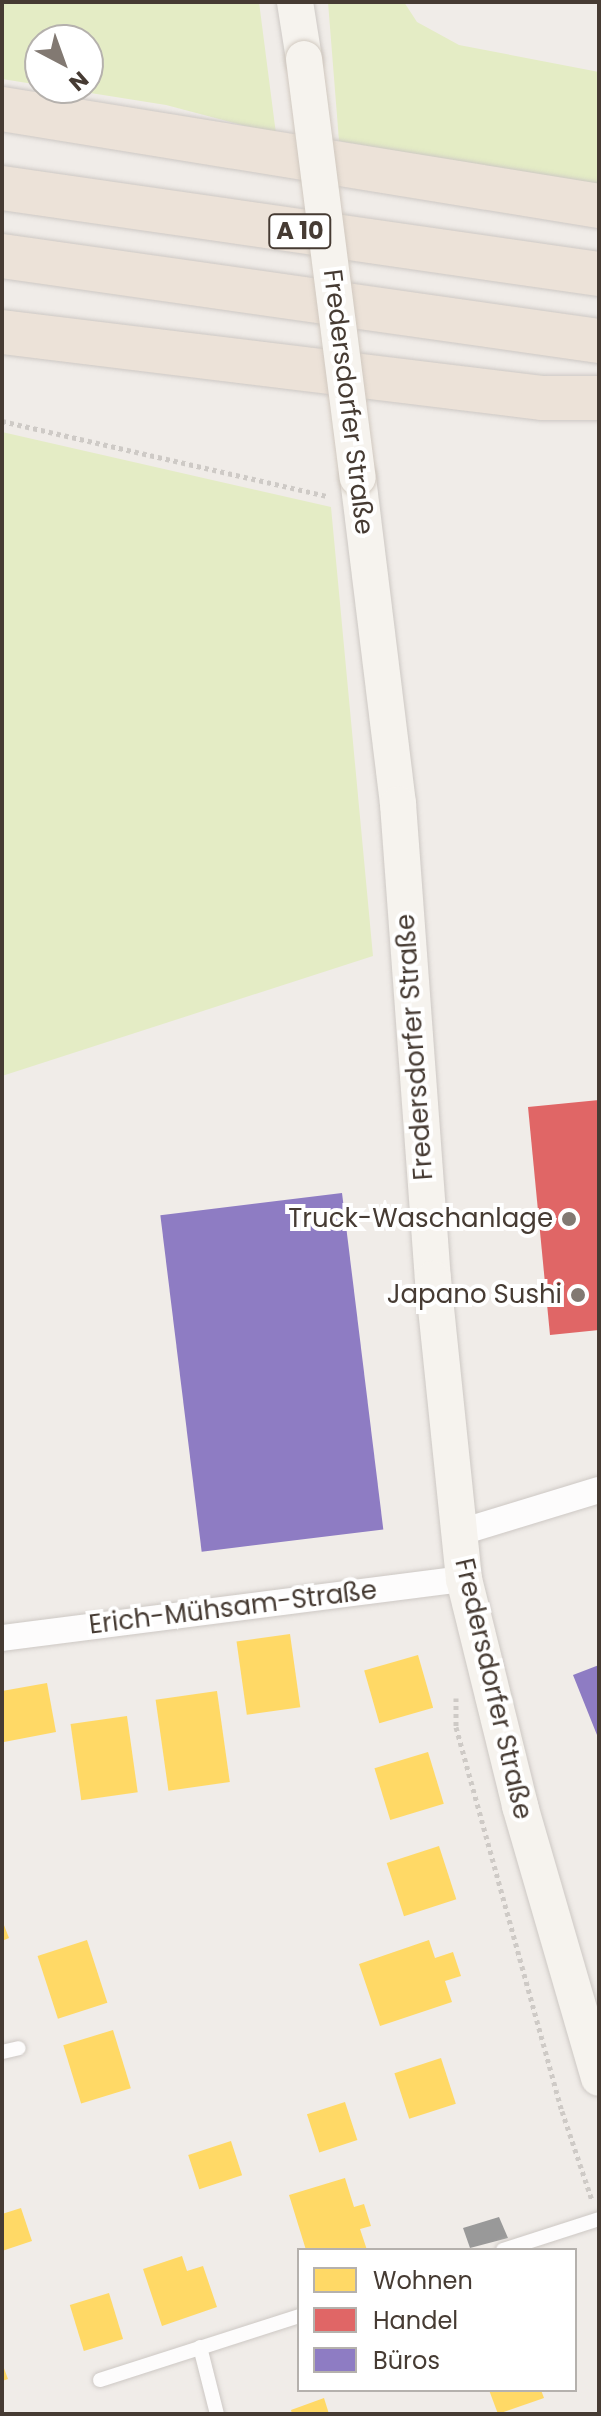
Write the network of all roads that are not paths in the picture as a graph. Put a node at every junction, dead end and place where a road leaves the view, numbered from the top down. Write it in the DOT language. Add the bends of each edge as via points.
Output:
graph roads {
  1 [pos="295,2"];
  2 [pos="2,109"];
  3 [pos="2,188"];
  4 [pos="599,206"];
  5 [pos="2,256"];
  6 [pos="599,274"];
  7 [pos="2,332"];
  8 [pos="599,341"];
  9 [pos="599,398"];
  10 [pos="599,1490"];
  11 [pos="458,1533"];
  12 [pos="464,1579"];
  13 [pos="2,1638"];
  14 [pos="19,2048"];
  15 [pos="2,2052"];
  16 [pos="599,2078"];
  17 [pos="599,2219"];
  18 [pos="509,2248"];
  19 [pos="297,2317"];
  20 [pos="200,2347"];
  21 [pos="100,2380"];
  22 [pos="217,2414"];
  1 -- 11 [label="street, Fredersdorfer Straße, bridge" via="398,804 433,1279"];
  2 -- 4 [label="highway"];
  3 -- 6 [label="highway, A 10"];
  5 -- 8 [label="highway"];
  7 -- 9 [label="highway" via="543,398"];
  10 -- 11 [label="street"];
  11 -- 12 [label="street, Fredersdorfer Straße"];
  12 -- 13 [label="street, Erich-Mühsam-Straße"];
  12 -- 16 [label="street, Fredersdorfer Straße" via="520,1806"];
  14 -- 15 [label="lane"];
  17 -- 18 [label="lane"];
  19 -- 20 [label="lane"];
  20 -- 21 [label="lane"];
  20 -- 22 [label="lane"];
}
